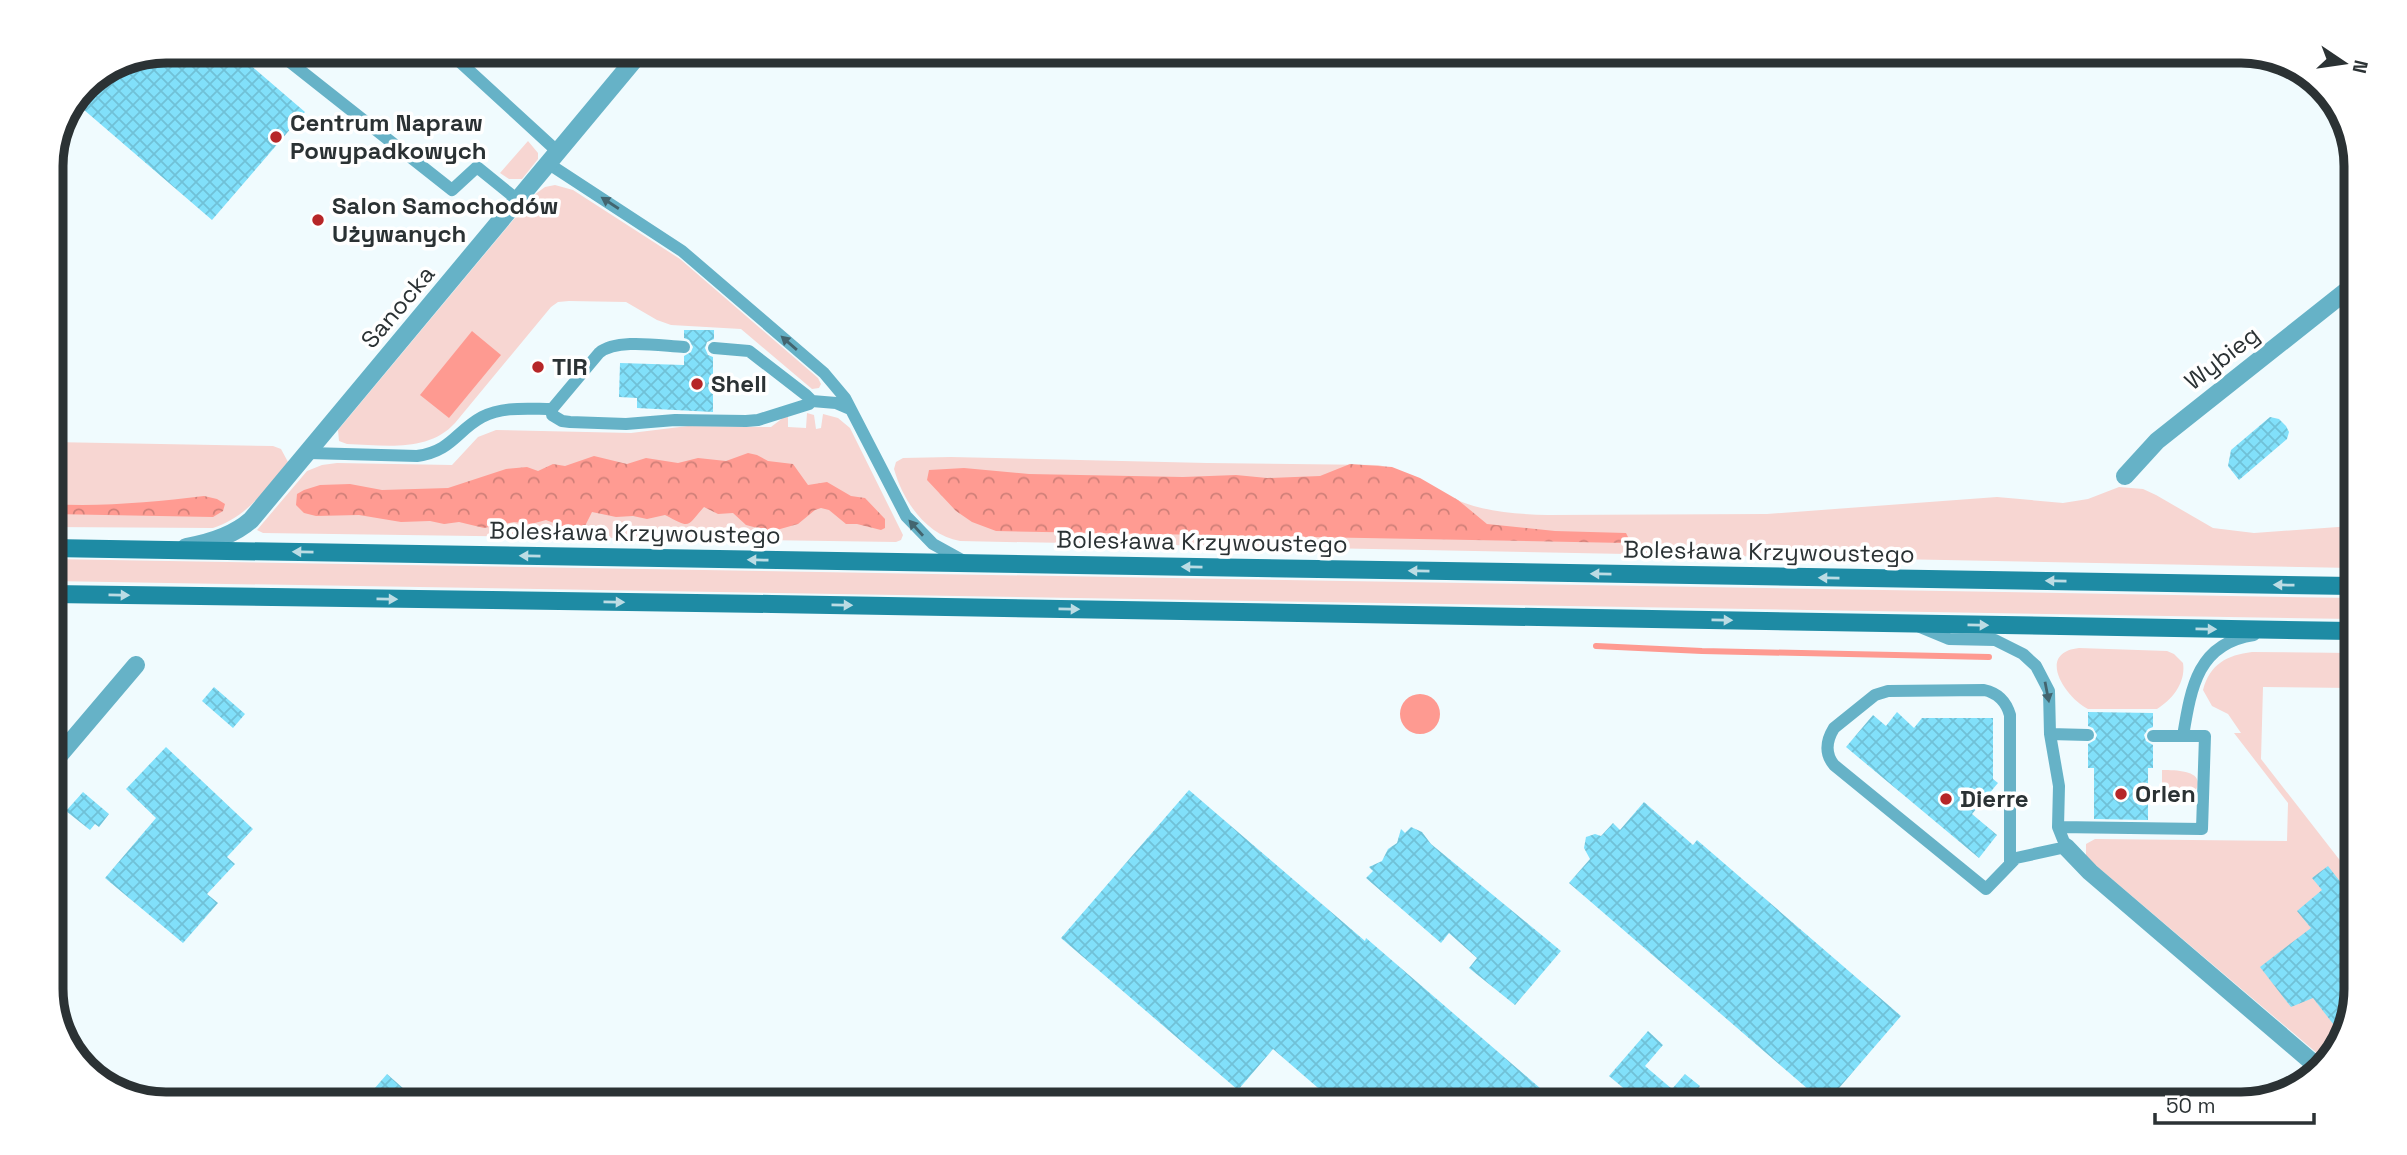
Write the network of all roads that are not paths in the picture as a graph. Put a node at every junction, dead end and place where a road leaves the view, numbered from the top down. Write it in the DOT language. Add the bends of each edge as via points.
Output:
graph roads {
  1 [pos="291,63"];
  2 [pos="460,63"];
  3 [pos="632,63"];
  4 [pos="553,158"];
  5 [pos="519,201"];
  6 [pos="2344,293"];
  7 [pos="684,347"];
  8 [pos="714,348"];
  9 [pos="812,401"];
  10 [pos="552,409"];
  11 [pos="850,409"];
  12 [pos="309,453"];
  13 [pos="2125,476"];
  14 [pos="63,548"];
  15 [pos="165,550"];
  16 [pos="973,563"];
  17 [pos="2344,586"];
  18 [pos="63,594"];
  19 [pos="1910,623"];
  20 [pos="2279,630"];
  21 [pos="2344,631"];
  22 [pos="136,665"];
  23 [pos="2050,734"];
  24 [pos="2088,735"];
  25 [pos="2153,736"];
  26 [pos="2183,736"];
  27 [pos="63,751"];
  28 [pos="2058,827"];
  29 [pos="2066,847"];
  30 [pos="2010,862"];
  31 [pos="2313,1062"];
  1 -- 5 [label="lane" via="452,190 477,167"];
  2 -- 4 [label="lane"];
  3 -- 4 [label="street, Sanocka"];
  4 -- 5 [label="street, Sanocka"];
  11 -- 4 [label="lane, one-way" via="824,373 682,251"];
  5 -- 12 [label="street, Sanocka"];
  6 -- 13 [label="street, Wybieg" via="2157,441"];
  7 -- 10 [label="lane" via="607,347"];
  8 -- 9 [label="lane" via="749,351"];
  9 -- 10 [label="lane" via="746,421 570,422 552,415"];
  9 -- 11 [label="lane"];
  10 -- 12 [label="lane" via="489,414 443,448 424,455"];
  16 -- 11 [label="lane, one-way" via="939,549 911,522"];
  12 -- 15 [label="street, Sanocka" via="240,529 211,541"];
  14 -- 15 [label="main road, Bolesława Krzywoustego"];
  16 -- 15 [label="main road, Bolesława Krzywoustego, one-way"];
  17 -- 16 [label="main road, Bolesława Krzywoustego, one-way"];
  18 -- 19 [label="main road, one-way"];
  19 -- 20 [label="main road, one-way"];
  19 -- 23 [label="lane, one-way" via="1949,639 1995,640 2023,654 2036,666 2049,691"];
  20 -- 21 [label="main road"];
  20 -- 26 [label="lane" via="2235,639 2214,651 2192,692"];
  22 -- 27 [label="street"];
  23 -- 24 [label="lane"];
  23 -- 28 [label="lane" via="2059,786"];
  25 -- 26 [label="lane"];
  26 -- 28 [label="lane" via="2205,736 2202,829"];
  28 -- 29 [label="lane"];
  29 -- 30 [label="lane"];
  29 -- 31 [label="street"];
  30 -- 30 [label="lane" via="1986,889 1834,765 1827,750 1834,728 1875,695 1888,691 1984,690 1998,696 2010,715"];
}
